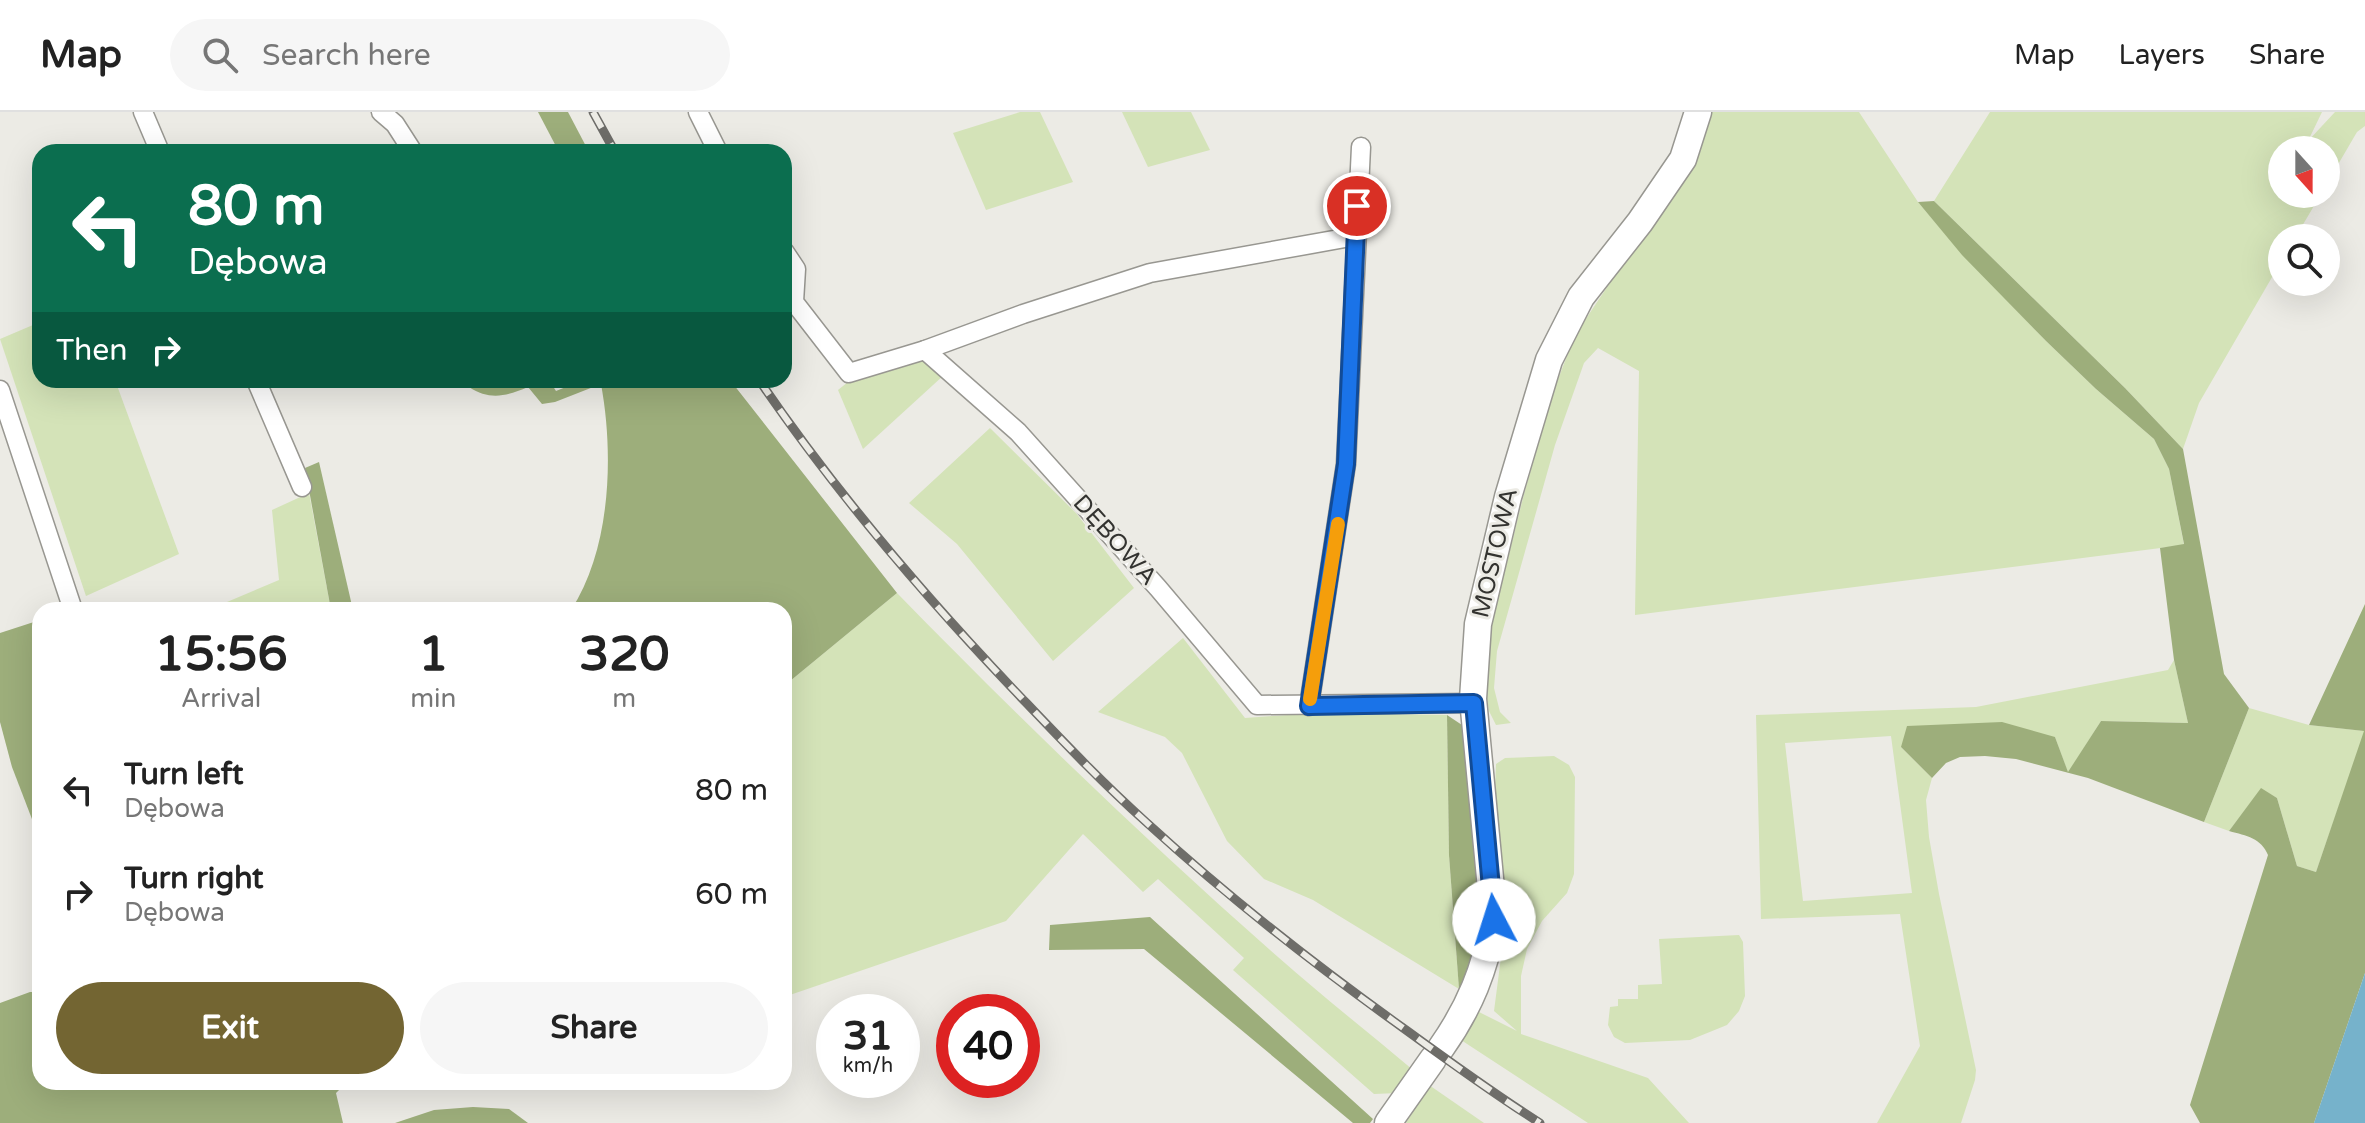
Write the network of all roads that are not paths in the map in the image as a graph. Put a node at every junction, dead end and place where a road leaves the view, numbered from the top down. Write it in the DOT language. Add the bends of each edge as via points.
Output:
graph roads {
  1 [pos="143,112"];
  2 [pos="381,112"];
  3 [pos="698,112"];
  4 [pos="1698,112"];
  5 [pos="157,144"];
  6 [pos="408,144"];
  7 [pos="714,144"];
  8 [pos="1361,147"];
  9 [pos="1356,236"];
  10 [pos="792,263"];
  11 [pos="925,350"];
  12 [pos="259,388"];
  13 [pos="0,390"];
  14 [pos="5,420"];
  15 [pos="302,487"];
  16 [pos="70,602"];
  17 [pos="1474,703"];
  18 [pos="1309,706"];
  19 [pos="1388,1123"];
  1 -- 5 [label="street"];
  2 -- 6 [label="street"];
  3 -- 7 [label="street"];
  4 -- 17 [label="street, MOSTOWA" via="1683,159 1581,297 1549,360 1508,497 1478,624"];
  8 -- 9 [label="street"];
  9 -- 11 [label="street" via="1150,273"];
  9 -- 18 [label="street" via="1346,464"];
  10 -- 11 [label="street" via="794,302 849,373"];
  11 -- 18 [label="street, DĘBOWA" via="1018,432 1257,705"];
  12 -- 15 [label="street"];
  13 -- 14 [label="street"];
  14 -- 16 [label="street"];
  17 -- 18 [label="street, DĘBOWA"];
  17 -- 19 [label="street, MOSTOWA" via="1494,920 1488,956 1442,1046"];
}
